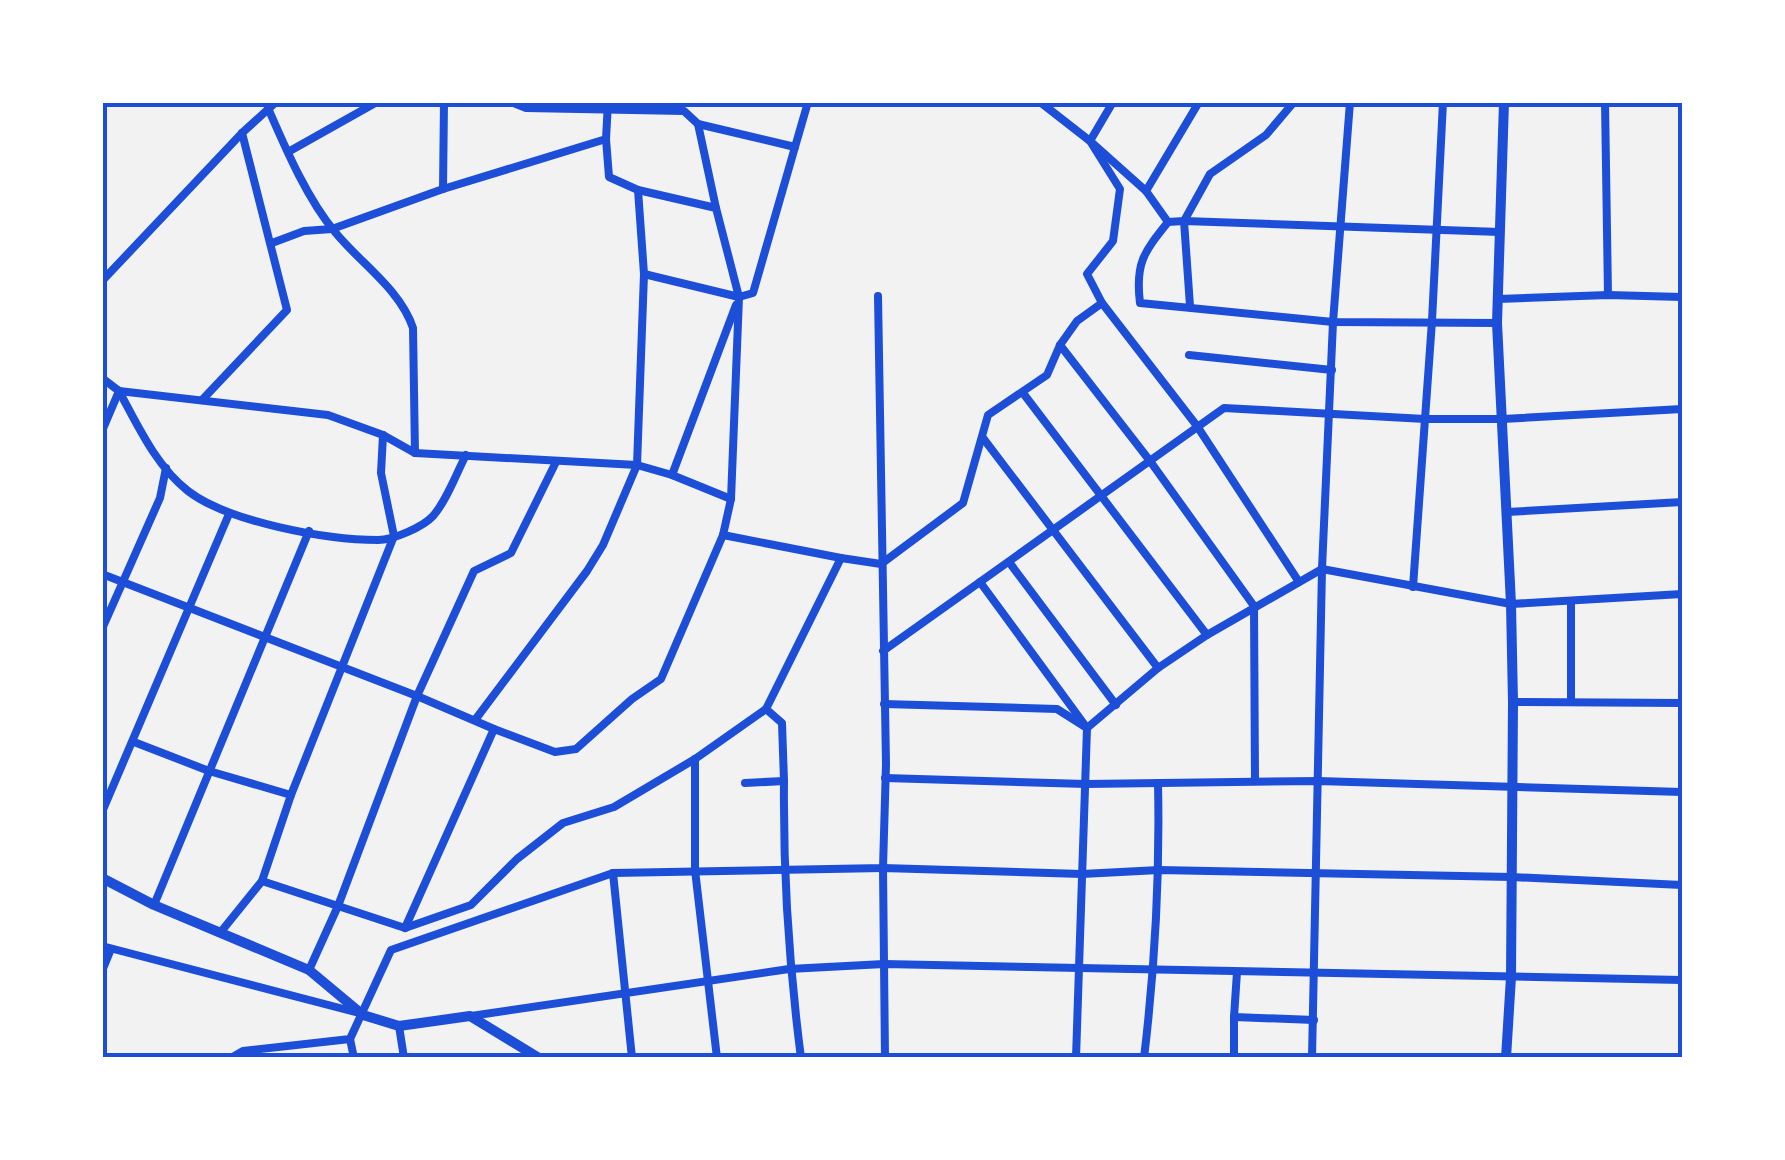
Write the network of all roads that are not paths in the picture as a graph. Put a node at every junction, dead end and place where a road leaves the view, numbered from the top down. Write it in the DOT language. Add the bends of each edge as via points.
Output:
graph roads {
  1 [pos="378,102"];
  2 [pos="444,102"];
  3 [pos="511,102"];
  4 [pos="808,102"];
  5 [pos="1040,102"];
  6 [pos="1112,102"];
  7 [pos="1198,102"];
  8 [pos="1350,102"];
  9 [pos="1443,102"];
  10 [pos="1504,102"];
  11 [pos="1605,102"];
  12 [pos="272,105"];
  13 [pos="526,105"];
  14 [pos="608,105"];
  15 [pos="1290,105"];
  16 [pos="685,106"];
  17 [pos="698,124"];
  18 [pos="242,133"];
  19 [pos="606,138"];
  20 [pos="1090,141"];
  21 [pos="795,148"];
  22 [pos="288,152"];
  23 [pos="443,188"];
  24 [pos="638,190"];
  25 [pos="1146,191"];
  26 [pos="716,208"];
  27 [pos="1184,221"];
  28 [pos="1168,222"];
  29 [pos="1341,225"];
  30 [pos="1436,228"];
  31 [pos="332,230"];
  32 [pos="1500,232"];
  33 [pos="272,242"];
  34 [pos="644,274"];
  35 [pos="102,281"];
  36 [pos="1608,295"];
  37 [pos="740,296"];
  38 [pos="878,296"];
  39 [pos="1682,297"];
  40 [pos="1498,298"];
  41 [pos="1102,302"];
  42 [pos="1190,306"];
  43 [pos="1432,321"];
  44 [pos="1332,322"];
  45 [pos="1497,323"];
  46 [pos="1060,346"];
  47 [pos="1189,355"];
  48 [pos="1332,370"];
  49 [pos="102,378"];
  50 [pos="119,392"];
  51 [pos="1023,393"];
  52 [pos="202,400"];
  53 [pos="1682,409"];
  54 [pos="1330,414"];
  55 [pos="1426,419"];
  56 [pos="1502,419"];
  57 [pos="1197,426"];
  58 [pos="102,430"];
  59 [pos="383,435"];
  60 [pos="983,438"];
  61 [pos="415,453"];
  62 [pos="466,456"];
  63 [pos="1150,460"];
  64 [pos="556,462"];
  65 [pos="637,465"];
  66 [pos="166,468"];
  67 [pos="672,475"];
  68 [pos="1102,493"];
  69 [pos="731,499"];
  70 [pos="1682,502"];
  71 [pos="1507,512"];
  72 [pos="229,514"];
  73 [pos="309,531"];
  74 [pos="1053,532"];
  75 [pos="394,536"];
  76 [pos="722,536"];
  77 [pos="841,558"];
  78 [pos="1009,562"];
  79 [pos="881,564"];
  80 [pos="1322,569"];
  81 [pos="102,574"];
  82 [pos="122,582"];
  83 [pos="980,582"];
  84 [pos="1298,582"];
  85 [pos="1413,588"];
  86 [pos="1682,594"];
  87 [pos="1571,603"];
  88 [pos="1511,604"];
  89 [pos="191,606"];
  90 [pos="1254,606"];
  91 [pos="102,630"];
  92 [pos="1206,634"];
  93 [pos="266,638"];
  94 [pos="883,650"];
  95 [pos="343,666"];
  96 [pos="1158,668"];
  97 [pos="418,696"];
  98 [pos="1572,701"];
  99 [pos="1513,702"];
  100 [pos="1682,703"];
  101 [pos="884,704"];
  102 [pos="1116,705"];
  103 [pos="766,709"];
  104 [pos="475,720"];
  105 [pos="1087,728"];
  106 [pos="494,729"];
  107 [pos="134,742"];
  108 [pos="695,759"];
  109 [pos="209,771"];
  110 [pos="884,778"];
  111 [pos="1255,781"];
  112 [pos="1318,781"];
  113 [pos="784,782"];
  114 [pos="744,783"];
  115 [pos="1158,783"];
  116 [pos="1086,784"];
  117 [pos="1512,788"];
  118 [pos="1682,792"];
  119 [pos="106,793"];
  120 [pos="291,794"];
  121 [pos="102,812"];
  122 [pos="884,868"];
  123 [pos="783,869"];
  124 [pos="695,870"];
  125 [pos="1159,870"];
  126 [pos="613,872"];
  127 [pos="1082,874"];
  128 [pos="1317,874"];
  129 [pos="1512,876"];
  130 [pos="102,878"];
  131 [pos="262,881"];
  132 [pos="1682,884"];
  133 [pos="154,904"];
  134 [pos="338,906"];
  135 [pos="405,928"];
  136 [pos="220,933"];
  137 [pos="107,947"];
  138 [pos="884,964"];
  139 [pos="789,969"];
  140 [pos="309,970"];
  141 [pos="1079,970"];
  142 [pos="102,971"];
  143 [pos="1154,972"];
  144 [pos="1236,972"];
  145 [pos="1314,974"];
  146 [pos="1511,977"];
  147 [pos="1682,980"];
  148 [pos="708,983"];
  149 [pos="626,991"];
  150 [pos="363,1014"];
  151 [pos="470,1016"];
  152 [pos="1234,1017"];
  153 [pos="1314,1020"];
  154 [pos="399,1026"];
  155 [pos="350,1038"];
  156 [pos="231,1058"];
  157 [pos="354,1058"];
  158 [pos="404,1058"];
  159 [pos="539,1058"];
  160 [pos="632,1058"];
  161 [pos="717,1058"];
  162 [pos="801,1058"];
  163 [pos="885,1058"];
  164 [pos="1076,1058"];
  165 [pos="1144,1058"];
  166 [pos="1234,1058"];
  167 [pos="1312,1058"];
  168 [pos="1506,1058"];
  1 -- 22 [label="street"];
  2 -- 23 [label="street"];
  3 -- 13 [label="street"];
  4 -- 21 [label="street"];
  5 -- 20 [label="street"];
  6 -- 20 [label="street"];
  7 -- 25 [label="street"];
  8 -- 29 [label="street"];
  9 -- 30 [label="street"];
  10 -- 32 [label="main road"];
  11 -- 36 [label="street"];
  12 -- 18 [label="street"];
  12 -- 22 [label="street"];
  13 -- 14 [label="street"];
  14 -- 16 [label="street"];
  14 -- 19 [label="street"];
  15 -- 27 [label="street" via="1266,134 1210,174"];
  16 -- 17 [label="street"];
  17 -- 21 [label="street"];
  17 -- 26 [label="street"];
  18 -- 33 [label="street"];
  18 -- 35 [label="street"];
  19 -- 23 [label="street"];
  19 -- 24 [label="street" via="609,178"];
  20 -- 25 [label="street"];
  20 -- 41 [label="street" via="1120,189 1113,241 1088,274"];
  21 -- 37 [label="street" via="753,293"];
  22 -- 31 [label="street"];
  23 -- 31 [label="street"];
  24 -- 26 [label="street"];
  24 -- 34 [label="street"];
  25 -- 28 [label="street"];
  26 -- 37 [label="street"];
  27 -- 28 [label="street"];
  27 -- 29 [label="street"];
  27 -- 42 [label="street"];
  28 -- 42 [label="street" via="1136,275 1140,302"];
  29 -- 30 [label="street"];
  29 -- 44 [label="street"];
  30 -- 32 [label="street"];
  30 -- 43 [label="street"];
  31 -- 33 [label="street"];
  31 -- 61 [label="street" via="407,309"];
  32 -- 40 [label="main road"];
  33 -- 52 [label="street" via="287,310"];
  34 -- 37 [label="street"];
  34 -- 65 [label="street"];
  36 -- 39 [label="street"];
  36 -- 40 [label="street"];
  37 -- 67 [label="street"];
  37 -- 69 [label="street"];
  38 -- 79 [label="street"];
  40 -- 45 [label="main road"];
  41 -- 46 [label="street"];
  41 -- 57 [label="street"];
  42 -- 44 [label="street"];
  43 -- 44 [label="street"];
  43 -- 45 [label="street"];
  43 -- 55 [label="street"];
  44 -- 48 [label="street"];
  45 -- 56 [label="main road"];
  46 -- 51 [label="street" via="1048,375"];
  46 -- 63 [label="street"];
  47 -- 48 [label="street"];
  48 -- 54 [label="street"];
  49 -- 50 [label="street"];
  50 -- 52 [label="street"];
  50 -- 58 [label="street"];
  50 -- 66 [label="street"];
  51 -- 60 [label="street" via="988,415"];
  51 -- 68 [label="street"];
  52 -- 59 [label="street" via="328,414"];
  53 -- 56 [label="street"];
  54 -- 55 [label="street"];
  54 -- 57 [label="street" via="1224,408"];
  54 -- 80 [label="street"];
  55 -- 56 [label="street"];
  55 -- 85 [label="street"];
  56 -- 71 [label="main road"];
  57 -- 63 [label="street"];
  57 -- 84 [label="street"];
  59 -- 61 [label="street"];
  59 -- 75 [label="street" via="381,473"];
  60 -- 74 [label="street"];
  60 -- 79 [label="street" via="964,503"];
  61 -- 62 [label="street"];
  62 -- 64 [label="street"];
  62 -- 75 [label="street" via="432,517"];
  63 -- 68 [label="street"];
  63 -- 90 [label="street"];
  64 -- 65 [label="street"];
  64 -- 97 [label="street" via="511,553 474,570"];
  65 -- 67 [label="street"];
  65 -- 104 [label="street" via="588,571"];
  66 -- 72 [label="street" via="191,493"];
  66 -- 82 [label="street" via="160,498"];
  67 -- 69 [label="street"];
  68 -- 74 [label="street"];
  68 -- 92 [label="street"];
  69 -- 76 [label="street"];
  70 -- 71 [label="street"];
  71 -- 88 [label="main road"];
  72 -- 73 [label="street"];
  72 -- 89 [label="street"];
  73 -- 75 [label="street"];
  73 -- 93 [label="street"];
  74 -- 78 [label="street"];
  74 -- 96 [label="street"];
  75 -- 95 [label="street"];
  76 -- 77 [label="street"];
  76 -- 106 [label="street" via="661,678 576,749 555,752"];
  77 -- 79 [label="street"];
  77 -- 103 [label="street"];
  78 -- 83 [label="street"];
  78 -- 102 [label="street"];
  79 -- 94 [label="street"];
  80 -- 84 [label="street"];
  80 -- 85 [label="street"];
  80 -- 112 [label="street"];
  81 -- 82 [label="street"];
  82 -- 89 [label="street"];
  82 -- 91 [label="street"];
  83 -- 94 [label="street"];
  83 -- 105 [label="street"];
  84 -- 90 [label="street"];
  85 -- 88 [label="street"];
  86 -- 87 [label="street"];
  87 -- 88 [label="street"];
  87 -- 98 [label="street"];
  88 -- 99 [label="main road"];
  89 -- 93 [label="street"];
  89 -- 107 [label="street"];
  90 -- 92 [label="street"];
  90 -- 111 [label="street"];
  92 -- 96 [label="street"];
  93 -- 95 [label="street"];
  93 -- 109 [label="street"];
  94 -- 101 [label="street"];
  95 -- 97 [label="street"];
  95 -- 120 [label="street"];
  96 -- 102 [label="street"];
  97 -- 104 [label="street"];
  97 -- 134 [label="street"];
  98 -- 99 [label="street"];
  98 -- 100 [label="street"];
  99 -- 117 [label="main road"];
  101 -- 105 [label="street" via="1057,708"];
  101 -- 110 [label="street"];
  102 -- 105 [label="street"];
  103 -- 108 [label="street"];
  103 -- 113 [label="street" via="782,723"];
  104 -- 106 [label="street"];
  105 -- 116 [label="street"];
  106 -- 135 [label="street"];
  107 -- 109 [label="street"];
  107 -- 119 [label="street"];
  108 -- 124 [label="street"];
  108 -- 135 [label="street" via="614,807 563,823 471,905"];
  109 -- 120 [label="street"];
  109 -- 133 [label="street"];
  110 -- 116 [label="street"];
  110 -- 122 [label="street"];
  111 -- 112 [label="street"];
  111 -- 115 [label="street"];
  112 -- 117 [label="street"];
  112 -- 128 [label="street"];
  113 -- 114 [label="street"];
  113 -- 123 [label="street"];
  115 -- 116 [label="street"];
  115 -- 125 [label="street"];
  116 -- 127 [label="street"];
  117 -- 118 [label="street"];
  117 -- 129 [label="main road"];
  119 -- 121 [label="street"];
  120 -- 131 [label="street"];
  122 -- 123 [label="street"];
  122 -- 127 [label="street"];
  122 -- 138 [label="street"];
  123 -- 124 [label="street"];
  123 -- 139 [label="street"];
  124 -- 126 [label="street"];
  124 -- 148 [label="street"];
  125 -- 127 [label="street"];
  125 -- 128 [label="street"];
  125 -- 143 [label="street"];
  126 -- 149 [label="street"];
  126 -- 150 [label="street" via="391,950"];
  127 -- 141 [label="street"];
  128 -- 129 [label="street"];
  128 -- 145 [label="street"];
  129 -- 132 [label="street"];
  129 -- 146 [label="main road"];
  130 -- 133 [label="main road"];
  131 -- 134 [label="street"];
  131 -- 136 [label="street"];
  133 -- 136 [label="main road"];
  134 -- 135 [label="street"];
  134 -- 140 [label="street"];
  136 -- 140 [label="main road"];
  137 -- 142 [label="street"];
  137 -- 150 [label="street"];
  138 -- 139 [label="street"];
  138 -- 141 [label="street"];
  138 -- 163 [label="street"];
  139 -- 148 [label="street"];
  139 -- 162 [label="street"];
  140 -- 150 [label="main road"];
  141 -- 143 [label="street"];
  141 -- 164 [label="street"];
  143 -- 144 [label="street"];
  143 -- 165 [label="street"];
  144 -- 145 [label="street"];
  144 -- 152 [label="street"];
  145 -- 146 [label="street"];
  145 -- 153 [label="street"];
  146 -- 147 [label="street"];
  146 -- 168 [label="main road"];
  148 -- 149 [label="street"];
  148 -- 161 [label="street"];
  149 -- 151 [label="street"];
  149 -- 160 [label="street"];
  150 -- 154 [label="main road"];
  150 -- 155 [label="street"];
  151 -- 154 [label="main road"];
  151 -- 159 [label="main road"];
  152 -- 153 [label="street"];
  152 -- 166 [label="street"];
  153 -- 167 [label="street"];
  154 -- 158 [label="street"];
  155 -- 156 [label="street"];
  155 -- 157 [label="street"];
}
